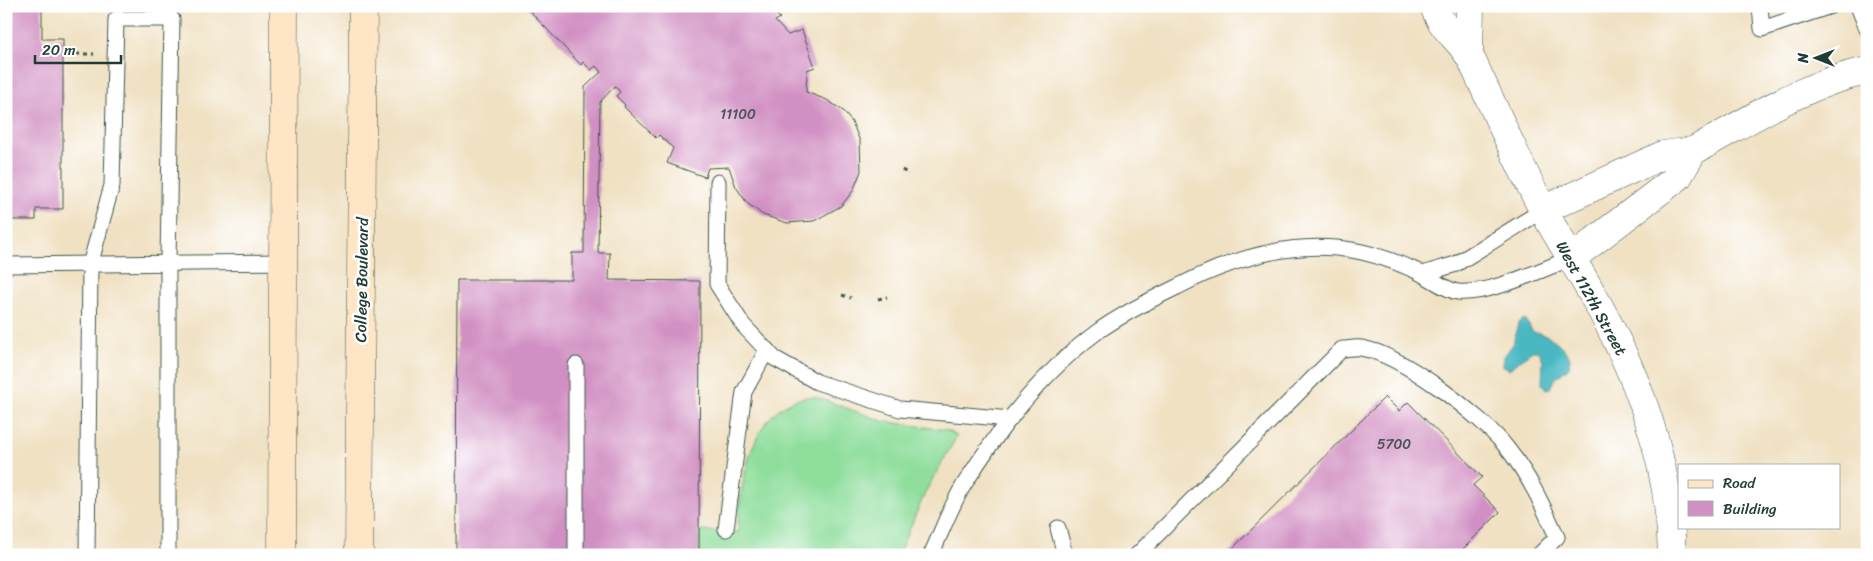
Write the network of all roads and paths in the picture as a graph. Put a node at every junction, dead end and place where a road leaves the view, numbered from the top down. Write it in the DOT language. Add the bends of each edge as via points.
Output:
graph roads {
  1 [pos="284,6"];
  2 [pos="364,6"];
  3 [pos="1434,6"];
  4 [pos="1470,6"];
  5 [pos="1760,6"];
  6 [pos="1831,6"];
  7 [pos="1858,6"];
  8 [pos="1789,13"];
  9 [pos="1867,29"];
  10 [pos="68,54"];
  11 [pos="94,54"];
  12 [pos="1470,55"];
  13 [pos="1867,71"];
  14 [pos="1693,151"];
  15 [pos="902,170"];
  16 [pos="909,174"];
  17 [pos="718,182"];
  18 [pos="1543,210"];
  19 [pos="1572,258"];
  20 [pos="283,262"];
  21 [pos="168,263"];
  22 [pos="90,265"];
  23 [pos="6,266"];
  24 [pos="1423,274"];
  25 [pos="842,295"];
  26 [pos="886,297"];
  27 [pos="851,298"];
  28 [pos="878,299"];
  29 [pos="767,350"];
  30 [pos="576,365"];
  31 [pos="1010,419"];
  32 [pos="1058,528"];
  33 [pos="726,529"];
  34 [pos="87,555"];
  35 [pos="168,555"];
  36 [pos="282,555"];
  37 [pos="359,555"];
  38 [pos="576,555"];
  39 [pos="931,555"];
  40 [pos="1065,555"];
  41 [pos="1137,555"];
  42 [pos="1540,555"];
  43 [pos="1672,555"];
  1 -- 20 [label="main road"];
  2 -- 37 [label="main road, College Boulevard"];
  3 -- 12 [label="street, West 112th Street" via="1438,20"];
  4 -- 12 [label="street, West 112th Street"];
  5 -- 8 [label="lane" via="1762,29"];
  6 -- 8 [label="lane"];
  7 -- 9 [label="lane"];
  10 -- 11 [label="path"];
  12 -- 18 [label="street, West 112th Street"];
  13 -- 14 [label="street" via="1817,86"];
  14 -- 18 [label="street" via="1663,155"];
  14 -- 19 [label="street" via="1678,177"];
  15 -- 16 [label="path"];
  17 -- 29 [label="lane" via="717,284 743,325"];
  18 -- 19 [label="street, West 112th Street"];
  18 -- 24 [label="lane" via="1456,264"];
  19 -- 24 [label="lane" via="1506,283 1457,292"];
  19 -- 43 [label="street, West 112th Street" via="1639,387 1666,484"];
  20 -- 21 [label="lane"];
  20 -- 36 [label="main road"];
  21 -- 22 [label="lane"];
  21 -- 22 [label="lane" via="172,19 116,19 112,185"];
  21 -- 35 [label="lane"];
  22 -- 23 [label="lane"];
  22 -- 34 [label="lane"];
  24 -- 31 [label="lane" via="1360,252 1336,248 1266,253 1211,269 1098,332 1057,365"];
  25 -- 27 [label="path"];
  26 -- 28 [label="path"];
  29 -- 31 [label="lane" via="774,358 817,382 891,406"];
  29 -- 33 [label="lane" via="744,392"];
  30 -- 38 [label="lane"];
  31 -- 39 [label="lane" via="964,484"];
  32 -- 40 [label="lane"];
  41 -- 42 [label="lane" via="1342,349 1361,348 1381,355 1430,382 1478,418 1507,447 1530,482 1557,537"];
}
